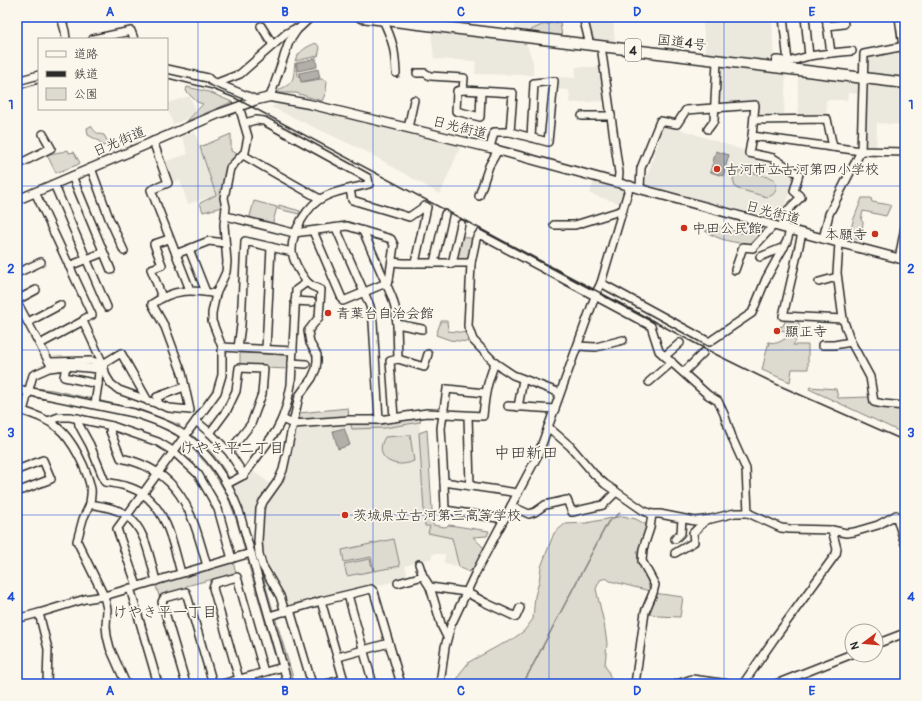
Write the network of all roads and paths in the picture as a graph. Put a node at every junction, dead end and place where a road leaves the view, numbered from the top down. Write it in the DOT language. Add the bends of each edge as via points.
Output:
graph roads {
  1 [pos="61,17"];
  2 [pos="311,17"];
  3 [pos="361,17"];
  4 [pos="583,17"];
  5 [pos="783,17"];
  6 [pos="805,17"];
  7 [pos="826,17"];
  8 [pos="843,17"];
  9 [pos="899,17"];
  10 [pos="383,20"];
  11 [pos="261,26"];
  12 [pos="827,26"];
  13 [pos="297,30"];
  14 [pos="66,38"];
  15 [pos="98,38"];
  16 [pos="134,38"];
  17 [pos="273,45"];
  18 [pos="590,45"];
  19 [pos="601,46"];
  20 [pos="904,46"];
  21 [pos="852,51"];
  22 [pos="831,53"];
  23 [pos="809,56"];
  24 [pos="717,60"];
  25 [pos="788,62"];
  26 [pos="776,68"];
  27 [pos="168,69"];
  28 [pos="396,73"];
  29 [pos="417,73"];
  30 [pos="38,75"];
  31 [pos="863,78"];
  32 [pos="17,81"];
  33 [pos="217,83"];
  34 [pos="905,83"];
  35 [pos="463,90"];
  36 [pos="481,92"];
  37 [pos="270,97"];
  38 [pos="257,100"];
  39 [pos="414,100"];
  40 [pos="239,106"];
  41 [pos="715,108"];
  42 [pos="582,116"];
  43 [pos="611,116"];
  44 [pos="754,120"];
  45 [pos="244,123"];
  46 [pos="408,128"];
  47 [pos="708,129"];
  48 [pos="510,132"];
  49 [pos="43,134"];
  50 [pos="752,136"];
  51 [pos="531,138"];
  52 [pos="153,141"];
  53 [pos="833,147"];
  54 [pos="494,149"];
  55 [pos="861,151"];
  56 [pos="905,152"];
  57 [pos="243,155"];
  58 [pos="17,165"];
  59 [pos="91,168"];
  60 [pos="72,176"];
  61 [pos="618,182"];
  62 [pos="54,184"];
  63 [pos="630,185"];
  64 [pos="640,188"];
  65 [pos="350,189"];
  66 [pos="35,192"];
  67 [pos="479,196"];
  68 [pos="320,199"];
  69 [pos="17,200"];
  70 [pos="623,210"];
  71 [pos="445,214"];
  72 [pos="226,216"];
  73 [pos="461,224"];
  74 [pos="554,225"];
  75 [pos="773,226"];
  76 [pos="905,227"];
  77 [pos="336,228"];
  78 [pos="786,229"];
  79 [pos="312,231"];
  80 [pos="363,231"];
  81 [pos="802,233"];
  82 [pos="294,234"];
  83 [pos="170,239"];
  84 [pos="823,239"];
  85 [pos="904,240"];
  86 [pos="225,243"];
  87 [pos="839,243"];
  88 [pos="271,247"];
  89 [pos="784,247"];
  90 [pos="189,249"];
  91 [pos="124,251"];
  92 [pos="102,252"];
  93 [pos="292,252"];
  94 [pos="176,254"];
  95 [pos="760,257"];
  96 [pos="86,259"];
  97 [pos="902,260"];
  98 [pos="41,262"];
  99 [pos="392,262"];
  100 [pos="415,263"];
  101 [pos="471,263"];
  102 [pos="434,264"];
  103 [pos="452,264"];
  104 [pos="69,266"];
  105 [pos="111,270"];
  106 [pos="735,270"];
  107 [pos="17,273"];
  108 [pos="837,277"];
  109 [pos="307,282"];
  110 [pos="819,282"];
  111 [pos="386,283"];
  112 [pos="601,284"];
  113 [pos="36,290"];
  114 [pos="190,290"];
  115 [pos="365,291"];
  116 [pos="206,292"];
  117 [pos="216,294"];
  118 [pos="595,296"];
  119 [pos="162,297"];
  120 [pos="295,300"];
  121 [pos="17,301"];
  122 [pos="312,302"];
  123 [pos="60,305"];
  124 [pos="107,307"];
  125 [pos="843,319"];
  126 [pos="83,321"];
  127 [pos="28,322"];
  128 [pos="397,324"];
  129 [pos="422,329"];
  130 [pos="623,340"];
  131 [pos="851,342"];
  132 [pos="680,343"];
  133 [pos="40,344"];
  134 [pos="822,345"];
  135 [pos="578,346"];
  136 [pos="222,347"];
  137 [pos="238,348"];
  138 [pos="266,349"];
  139 [pos="293,351"];
  140 [pos="703,353"];
  141 [pos="428,354"];
  142 [pos="665,356"];
  143 [pos="398,359"];
  144 [pos="672,362"];
  145 [pos="292,363"];
  146 [pos="495,363"];
  147 [pos="103,364"];
  148 [pos="306,364"];
  149 [pos="66,366"];
  150 [pos="684,372"];
  151 [pos="523,380"];
  152 [pos="649,382"];
  153 [pos="98,384"];
  154 [pos="184,387"];
  155 [pos="17,389"];
  156 [pos="28,391"];
  157 [pos="485,393"];
  158 [pos="560,393"];
  159 [pos="148,401"];
  160 [pos="95,404"];
  161 [pos="159,405"];
  162 [pos="508,406"];
  163 [pos="905,406"];
  164 [pos="518,407"];
  165 [pos="555,409"];
  166 [pos="190,410"];
  167 [pos="204,411"];
  168 [pos="444,413"];
  169 [pos="468,416"];
  170 [pos="78,418"];
  171 [pos="394,418"];
  172 [pos="282,419"];
  173 [pos="379,420"];
  174 [pos="196,421"];
  175 [pos="48,422"];
  176 [pos="293,424"];
  177 [pos="112,426"];
  178 [pos="548,428"];
  179 [pos="210,433"];
  180 [pos="185,435"];
  181 [pos="173,451"];
  182 [pos="229,452"];
  183 [pos="17,470"];
  184 [pos="158,473"];
  185 [pos="244,475"];
  186 [pos="444,482"];
  187 [pos="227,484"];
  188 [pos="470,486"];
  189 [pos="17,492"];
  190 [pos="616,492"];
  191 [pos="142,493"];
  192 [pos="518,493"];
  193 [pos="90,504"];
  194 [pos="511,506"];
  195 [pos="748,513"];
  196 [pos="652,514"];
  197 [pos="127,515"];
  198 [pos="504,519"];
  199 [pos="682,519"];
  200 [pos="706,520"];
  201 [pos="832,530"];
  202 [pos="674,539"];
  203 [pos="905,544"];
  204 [pos="251,553"];
  205 [pos="675,553"];
  206 [pos="232,559"];
  207 [pos="419,564"];
  208 [pos="207,566"];
  209 [pos="181,573"];
  210 [pos="423,576"];
  211 [pos="156,581"];
  212 [pos="398,582"];
  213 [pos="134,587"];
  214 [pos="430,587"];
  215 [pos="466,592"];
  216 [pos="348,595"];
  217 [pos="104,596"];
  218 [pos="321,601"];
  219 [pos="520,608"];
  220 [pos="288,611"];
  221 [pos="39,613"];
  222 [pos="17,616"];
  223 [pos="269,616"];
  224 [pos="905,632"];
  225 [pos="447,637"];
  226 [pos="884,641"];
  227 [pos="389,643"];
  228 [pos="364,651"];
  229 [pos="844,657"];
  230 [pos="338,658"];
  231 [pos="283,667"];
  232 [pos="264,672"];
  233 [pos="239,679"];
  234 [pos="345,682"];
  235 [pos="47,684"];
  236 [pos="126,684"];
  237 [pos="158,684"];
  238 [pos="186,684"];
  239 [pos="213,684"];
  240 [pos="222,684"];
  241 [pos="288,684"];
  242 [pos="312,684"];
  243 [pos="326,684"];
  244 [pos="373,684"];
  245 [pos="401,684"];
  246 [pos="440,684"];
  247 [pos="635,684"];
  248 [pos="677,684"];
  249 [pos="729,684"];
  250 [pos="743,684"];
  251 [pos="776,684"];
  1 -- 14 [label="street"];
  2 -- 13 [label="street"];
  3 -- 10 [label="highway, 国道4号 / 4"];
  4 -- 18 [label="street"];
  5 -- 25 [label="street"];
  6 -- 23 [label="street"];
  7 -- 12 [label="street"];
  8 -- 12 [label="street" via="844,24"];
  9 -- 20 [label="street"];
  10 -- 18 [label="highway, 国道4号 / 4"];
  10 -- 28 [label="street" via="392,38"];
  11 -- 17 [label="street"];
  12 -- 22 [label="street"];
  13 -- 17 [label="street" via="287,33"];
  13 -- 37 [label="street" via="289,42"];
  15 -- 16 [label="street" via="131,31"];
  17 -- 33 [label="street" via="240,74"];
  18 -- 19 [label="highway, 国道4号 / 4"];
  19 -- 24 [label="highway, 国道4号 / 4"];
  19 -- 43 [label="street"];
  20 -- 31 [label="street" via="864,54"];
  21 -- 22 [label="street"];
  22 -- 23 [label="street"];
  23 -- 25 [label="street"];
  24 -- 26 [label="highway, 国道4号 / 4"];
  24 -- 41 [label="street"];
  25 -- 26 [label="street" via="776,60"];
  26 -- 31 [label="highway, 国道4号 / 4"];
  27 -- 33 [label="street" via="208,78"];
  29 -- 35 [label="street" via="464,78"];
  30 -- 32 [label="street"];
  31 -- 34 [label="highway, 国道4号 / 4"];
  31 -- 55 [label="street"];
  33 -- 38 [label="street"];
  35 -- 36 [label="street"];
  35 -- 36 [label="street" via="457,91 456,111 480,117"];
  36 -- 48 [label="street" via="513,93"];
  37 -- 38 [label="main road, 日光街道"];
  37 -- 46 [label="main road, 日光街道"];
  38 -- 40 [label="main road, 日光街道"];
  39 -- 46 [label="street"];
  40 -- 45 [label="street"];
  40 -- 52 [label="main road, 日光街道"];
  41 -- 44 [label="street" via="755,105"];
  41 -- 47 [label="street" via="714,121"];
  41 -- 64 [label="street" via="686,110 677,124 660,121 641,168"];
  42 -- 43 [label="street"];
  43 -- 61 [label="street" via="619,172"];
  44 -- 50 [label="street"];
  44 -- 53 [label="street" via="828,119"];
  45 -- 57 [label="street" via="248,137"];
  45 -- 65 [label="street" via="264,121 368,178 368,184"];
  46 -- 54 [label="main road, 日光街道"];
  48 -- 51 [label="street"];
  48 -- 54 [label="street" via="494,132"];
  49 -- 58 [label="street" via="50,148"];
  50 -- 53 [label="street"];
  50 -- 78 [label="street" via="749,153 773,158 799,174 794,191 801,197 788,210"];
  51 -- 51 [label="street" via="548,142 554,80 534,83"];
  52 -- 59 [label="main road, 日光街道"];
  52 -- 83 [label="street" via="168,183 151,190"];
  53 -- 55 [label="street"];
  54 -- 61 [label="main road, 日光街道"];
  54 -- 67 [label="street"];
  55 -- 56 [label="street"];
  55 -- 84 [label="street" via="829,214"];
  57 -- 68 [label="street"];
  57 -- 72 [label="street" via="230,168 224,198"];
  59 -- 60 [label="main road, 日光街道"];
  59 -- 91 [label="street"];
  60 -- 62 [label="main road, 日光街道"];
  60 -- 92 [label="street"];
  61 -- 63 [label="main road, 日光街道"];
  62 -- 66 [label="main road, 日光街道"];
  62 -- 96 [label="street"];
  63 -- 64 [label="main road, 日光街道"];
  63 -- 70 [label="street"];
  64 -- 75 [label="main road, 日光街道"];
  65 -- 68 [label="street"];
  65 -- 100 [label="street" via="352,200 409,217 427,207"];
  66 -- 69 [label="main road, 日光街道"];
  66 -- 104 [label="street"];
  68 -- 82 [label="street" via="308,211"];
  70 -- 74 [label="street" via="575,225"];
  70 -- 112 [label="street"];
  71 -- 102 [label="street"];
  72 -- 82 [label="street"];
  72 -- 86 [label="street"];
  73 -- 103 [label="street"];
  75 -- 78 [label="main road, 日光街道"];
  75 -- 106 [label="street" via="753,248 743,248"];
  76 -- 85 [label="street"];
  77 -- 79 [label="street"];
  77 -- 80 [label="street" via="347,226"];
  77 -- 115 [label="street"];
  78 -- 81 [label="main road, 日光街道"];
  78 -- 89 [label="street" via="787,241"];
  79 -- 82 [label="street"];
  79 -- 115 [label="street" via="343,301"];
  80 -- 99 [label="street" via="391,239 394,245"];
  80 -- 111 [label="street"];
  81 -- 84 [label="main road, 日光街道"];
  81 -- 125 [label="street" via="783,316"];
  82 -- 93 [label="street"];
  83 -- 94 [label="street"];
  83 -- 119 [label="street" via="154,244 162,265 151,269"];
  84 -- 87 [label="main road, 日光街道"];
  85 -- 97 [label="street"];
  86 -- 90 [label="street" via="208,241"];
  86 -- 117 [label="street" via="226,272"];
  87 -- 97 [label="main road, 日光街道"];
  87 -- 108 [label="street"];
  88 -- 93 [label="street"];
  88 -- 137 [label="street" via="245,241"];
  88 -- 138 [label="street"];
  89 -- 95 [label="street"];
  89 -- 112 [label="street" via="766,279 755,310 709,342"];
  90 -- 94 [label="street"];
  90 -- 116 [label="street"];
  92 -- 96 [label="street"];
  92 -- 105 [label="street"];
  93 -- 109 [label="street" via="300,274"];
  94 -- 114 [label="street"];
  96 -- 104 [label="street"];
  96 -- 124 [label="street"];
  98 -- 107 [label="street"];
  99 -- 100 [label="street"];
  99 -- 111 [label="street" via="389,280"];
  100 -- 102 [label="street"];
  101 -- 103 [label="street"];
  101 -- 118 [label="street" via="479,234"];
  101 -- 146 [label="street" via="468,326 473,340"];
  102 -- 103 [label="street"];
  104 -- 126 [label="street" via="92,315"];
  108 -- 110 [label="street"];
  108 -- 125 [label="street"];
  109 -- 120 [label="street" via="296,290"];
  109 -- 176 [label="street" via="321,290 319,317 308,331 317,361 312,378 299,396"];
  111 -- 115 [label="street"];
  111 -- 128 [label="street" via="395,307"];
  112 -- 118 [label="street"];
  113 -- 121 [label="street"];
  114 -- 116 [label="street"];
  114 -- 119 [label="street"];
  115 -- 173 [label="street" via="374,322"];
  116 -- 117 [label="street"];
  117 -- 136 [label="street" via="212,321"];
  118 -- 135 [label="street"];
  118 -- 142 [label="street" via="651,326 659,351"];
  119 -- 154 [label="street" via="152,304 165,327 182,373"];
  120 -- 122 [label="street"];
  120 -- 139 [label="street"];
  121 -- 127 [label="street"];
  123 -- 127 [label="street"];
  125 -- 131 [label="street"];
  126 -- 133 [label="street"];
  126 -- 147 [label="street"];
  127 -- 133 [label="street"];
  128 -- 129 [label="street"];
  128 -- 143 [label="street"];
  130 -- 135 [label="street" via="596,347"];
  131 -- 134 [label="street"];
  131 -- 163 [label="street" via="870,377 874,402"];
  132 -- 142 [label="street"];
  133 -- 147 [label="street" via="49,362 91,361"];
  135 -- 158 [label="street"];
  136 -- 137 [label="street"];
  136 -- 167 [label="street" via="222,375 217,392"];
  137 -- 138 [label="street"];
  138 -- 139 [label="street"];
  139 -- 145 [label="street"];
  140 -- 150 [label="street"];
  141 -- 143 [label="street" via="424,367"];
  142 -- 144 [label="street"];
  143 -- 171 [label="street" via="390,361"];
  144 -- 150 [label="street"];
  144 -- 152 [label="street"];
  145 -- 148 [label="street"];
  145 -- 172 [label="street" via="291,385"];
  146 -- 151 [label="street"];
  146 -- 157 [label="street"];
  147 -- 159 [label="street" via="106,376 115,387"];
  147 -- 159 [label="street" via="121,353"];
  149 -- 153 [label="street" via="64,377"];
  149 -- 153 [label="street" via="99,368"];
  149 -- 156 [label="street" via="49,368 33,375"];
  150 -- 195 [label="street" via="718,402 724,414 746,469"];
  151 -- 158 [label="street"];
  151 -- 164 [label="street"];
  153 -- 160 [label="street"];
  154 -- 161 [label="street" via="157,397"];
  154 -- 166 [label="street"];
  155 -- 156 [label="street"];
  156 -- 160 [label="street"];
  156 -- 175 [label="street" via="23,411"];
  157 -- 168 [label="street" via="447,389"];
  157 -- 169 [label="street" via="483,416"];
  158 -- 165 [label="street"];
  159 -- 161 [label="street"];
  160 -- 180 [label="street" via="146,417"];
  161 -- 166 [label="street"];
  162 -- 164 [label="street"];
  164 -- 165 [label="street"];
  165 -- 178 [label="street"];
  166 -- 167 [label="street"];
  167 -- 174 [label="street"];
  168 -- 169 [label="street"];
  168 -- 171 [label="street"];
  168 -- 186 [label="street" via="441,428"];
  169 -- 188 [label="street"];
  170 -- 175 [label="street" via="60,417"];
  170 -- 177 [label="street"];
  170 -- 191 [label="street" via="105,482"];
  171 -- 173 [label="street"];
  172 -- 176 [label="street"];
  172 -- 185 [label="street"];
  173 -- 176 [label="street"];
  174 -- 179 [label="street"];
  174 -- 180 [label="street"];
  175 -- 193 [label="street" via="57,427 68,439 81,461 91,491"];
  176 -- 220 [label="street" via="283,470 262,502 259,517 259,554 262,565"];
  177 -- 181 [label="street" via="151,438"];
  177 -- 184 [label="street" via="110,431 121,458 144,465"];
  178 -- 190 [label="street"];
  178 -- 192 [label="street"];
  179 -- 182 [label="street"];
  179 -- 182 [label="street" via="227,410 236,391 239,368 264,369 262,394 251,424"];
  180 -- 181 [label="street"];
  180 -- 187 [label="street" via="207,456"];
  181 -- 184 [label="street"];
  181 -- 206 [label="street" via="198,474 212,498 218,509"];
  182 -- 185 [label="street"];
  183 -- 189 [label="street" via="43,460 50,479"];
  184 -- 191 [label="street"];
  184 -- 208 [label="street" via="178,492 191,513"];
  185 -- 187 [label="street"];
  186 -- 188 [label="street"];
  186 -- 198 [label="street" via="445,510"];
  187 -- 204 [label="street" via="239,511"];
  188 -- 192 [label="street"];
  190 -- 194 [label="street" via="604,505 572,512 567,500 544,504 529,514"];
  190 -- 196 [label="street"];
  191 -- 197 [label="street"];
  191 -- 209 [label="street" via="164,518"];
  192 -- 194 [label="street"];
  193 -- 197 [label="street"];
  193 -- 217 [label="street" via="77,541"];
  194 -- 198 [label="street"];
  195 -- 200 [label="street" via="735,513"];
  195 -- 201 [label="street" via="781,528"];
  196 -- 199 [label="street"];
  196 -- 247 [label="street" via="642,561 654,585 645,612"];
  197 -- 211 [label="street" via="139,528"];
  197 -- 213 [label="street" via="117,529"];
  198 -- 215 [label="street"];
  199 -- 200 [label="street"];
  199 -- 202 [label="street" via="681,533"];
  200 -- 205 [label="street" via="693,533 694,542"];
  201 -- 203 [label="street" via="854,532 878,525 896,515"];
  201 -- 250 [label="street" via="836,554"];
  204 -- 206 [label="street"];
  204 -- 223 [label="street"];
  206 -- 208 [label="street"];
  207 -- 210 [label="street"];
  208 -- 209 [label="street"];
  209 -- 211 [label="street"];
  210 -- 212 [label="street"];
  210 -- 214 [label="street"];
  211 -- 213 [label="street"];
  213 -- 217 [label="street"];
  213 -- 237 [label="street"];
  214 -- 215 [label="street"];
  214 -- 225 [label="street"];
  215 -- 219 [label="street" via="516,617"];
  215 -- 225 [label="street"];
  216 -- 218 [label="street"];
  216 -- 227 [label="street" via="371,589 374,592"];
  216 -- 228 [label="street"];
  217 -- 221 [label="street"];
  217 -- 236 [label="street" via="110,648"];
  218 -- 220 [label="street"];
  218 -- 230 [label="street"];
  220 -- 223 [label="street"];
  220 -- 242 [label="street"];
  221 -- 222 [label="street"];
  221 -- 235 [label="street" via="48,649"];
  223 -- 231 [label="street"];
  224 -- 226 [label="street"];
  225 -- 246 [label="street"];
  227 -- 228 [label="street"];
  227 -- 245 [label="street"];
  228 -- 230 [label="street"];
  228 -- 244 [label="street"];
  229 -- 251 [label="street"];
  230 -- 234 [label="street"];
  231 -- 232 [label="street"];
  231 -- 241 [label="street"];
  232 -- 233 [label="street"];
  232 -- 233 [label="street" via="237,577 215,583 213,588"];
  233 -- 240 [label="street"];
  234 -- 243 [label="street"];
  238 -- 239 [label="street" via="162,602 164,598 186,592"];
  248 -- 249 [label="street" via="692,679"];
}
